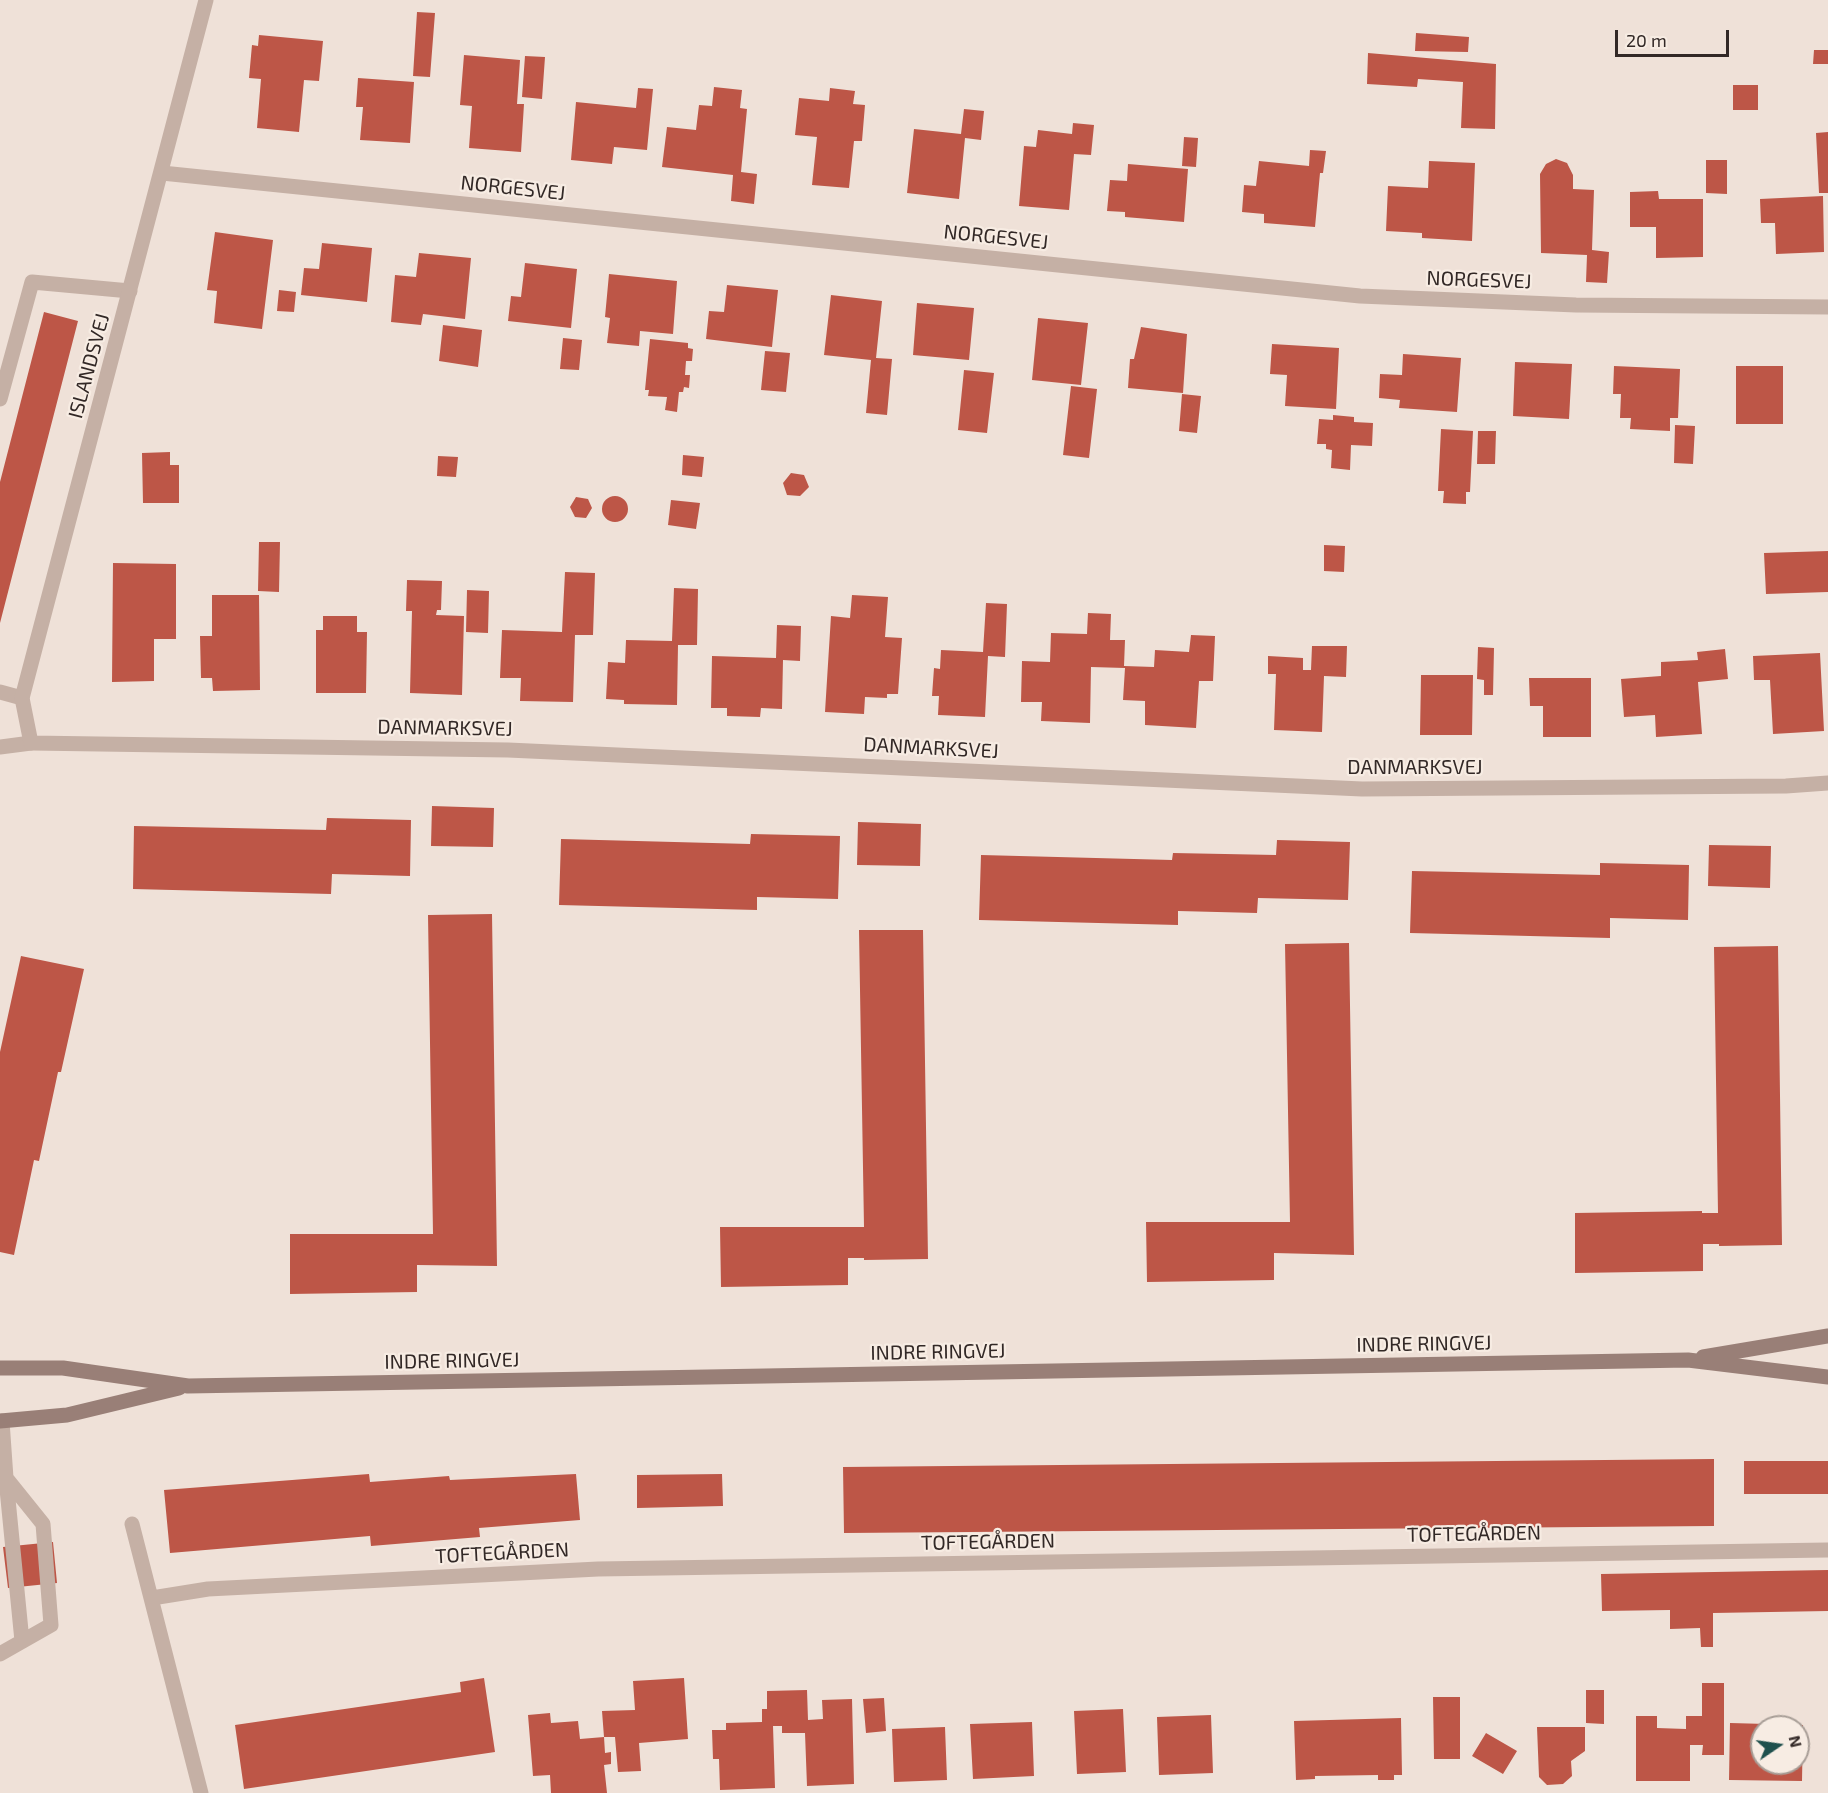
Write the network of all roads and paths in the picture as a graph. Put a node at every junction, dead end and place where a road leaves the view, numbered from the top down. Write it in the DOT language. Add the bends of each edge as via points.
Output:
graph roads {
  1 [pos="206,0"];
  2 [pos="162,173"];
  3 [pos="130,291"];
  4 [pos="1828,307"];
  5 [pos="0,399"];
  6 [pos="0,692"];
  7 [pos="22,698"];
  8 [pos="31,743"];
  9 [pos="0,747"];
  10 [pos="1828,783"];
  11 [pos="1828,1336"];
  12 [pos="1689,1360"];
  13 [pos="0,1368"];
  14 [pos="1828,1377"];
  15 [pos="188,1386"];
  16 [pos="1,1421"];
  17 [pos="3,1479"];
  18 [pos="132,1524"];
  19 [pos="1828,1550"];
  20 [pos="152,1598"];
  21 [pos="22,1641"];
  22 [pos="0,1654"];
  23 [pos="201,1793"];
  1 -- 2 [label="street, ISLANDSVEJ"];
  2 -- 3 [label="street, ISLANDSVEJ"];
  2 -- 4 [label="street, NORGESVEJ" via="1360,296 1576,305"];
  3 -- 5 [label="street" via="32,282"];
  3 -- 7 [label="street, ISLANDSVEJ"];
  6 -- 7 [label="street"];
  7 -- 8 [label="street, ISLANDSVEJ"];
  8 -- 9 [label="street, DANMARKSVEJ"];
  8 -- 10 [label="street, DANMARKSVEJ" via="508,750 1362,789"];
  11 -- 12 [label="main road, INDRE RINGVEJ"];
  12 -- 14 [label="main road, INDRE RINGVEJ"];
  12 -- 15 [label="main road, INDRE RINGVEJ"];
  13 -- 15 [label="main road, INDRE RINGVEJ" via="63,1368"];
  15 -- 16 [label="main road, INDRE RINGVEJ" via="67,1414"];
  16 -- 17 [label="street"];
  17 -- 21 [label="street"];
  17 -- 21 [label="street" via="43,1524 51,1625"];
  18 -- 20 [label="street"];
  19 -- 20 [label="street, TOFTEGÅRDEN" via="598,1569 208,1589"];
  20 -- 23 [label="street"];
  21 -- 22 [label="street"];
}
